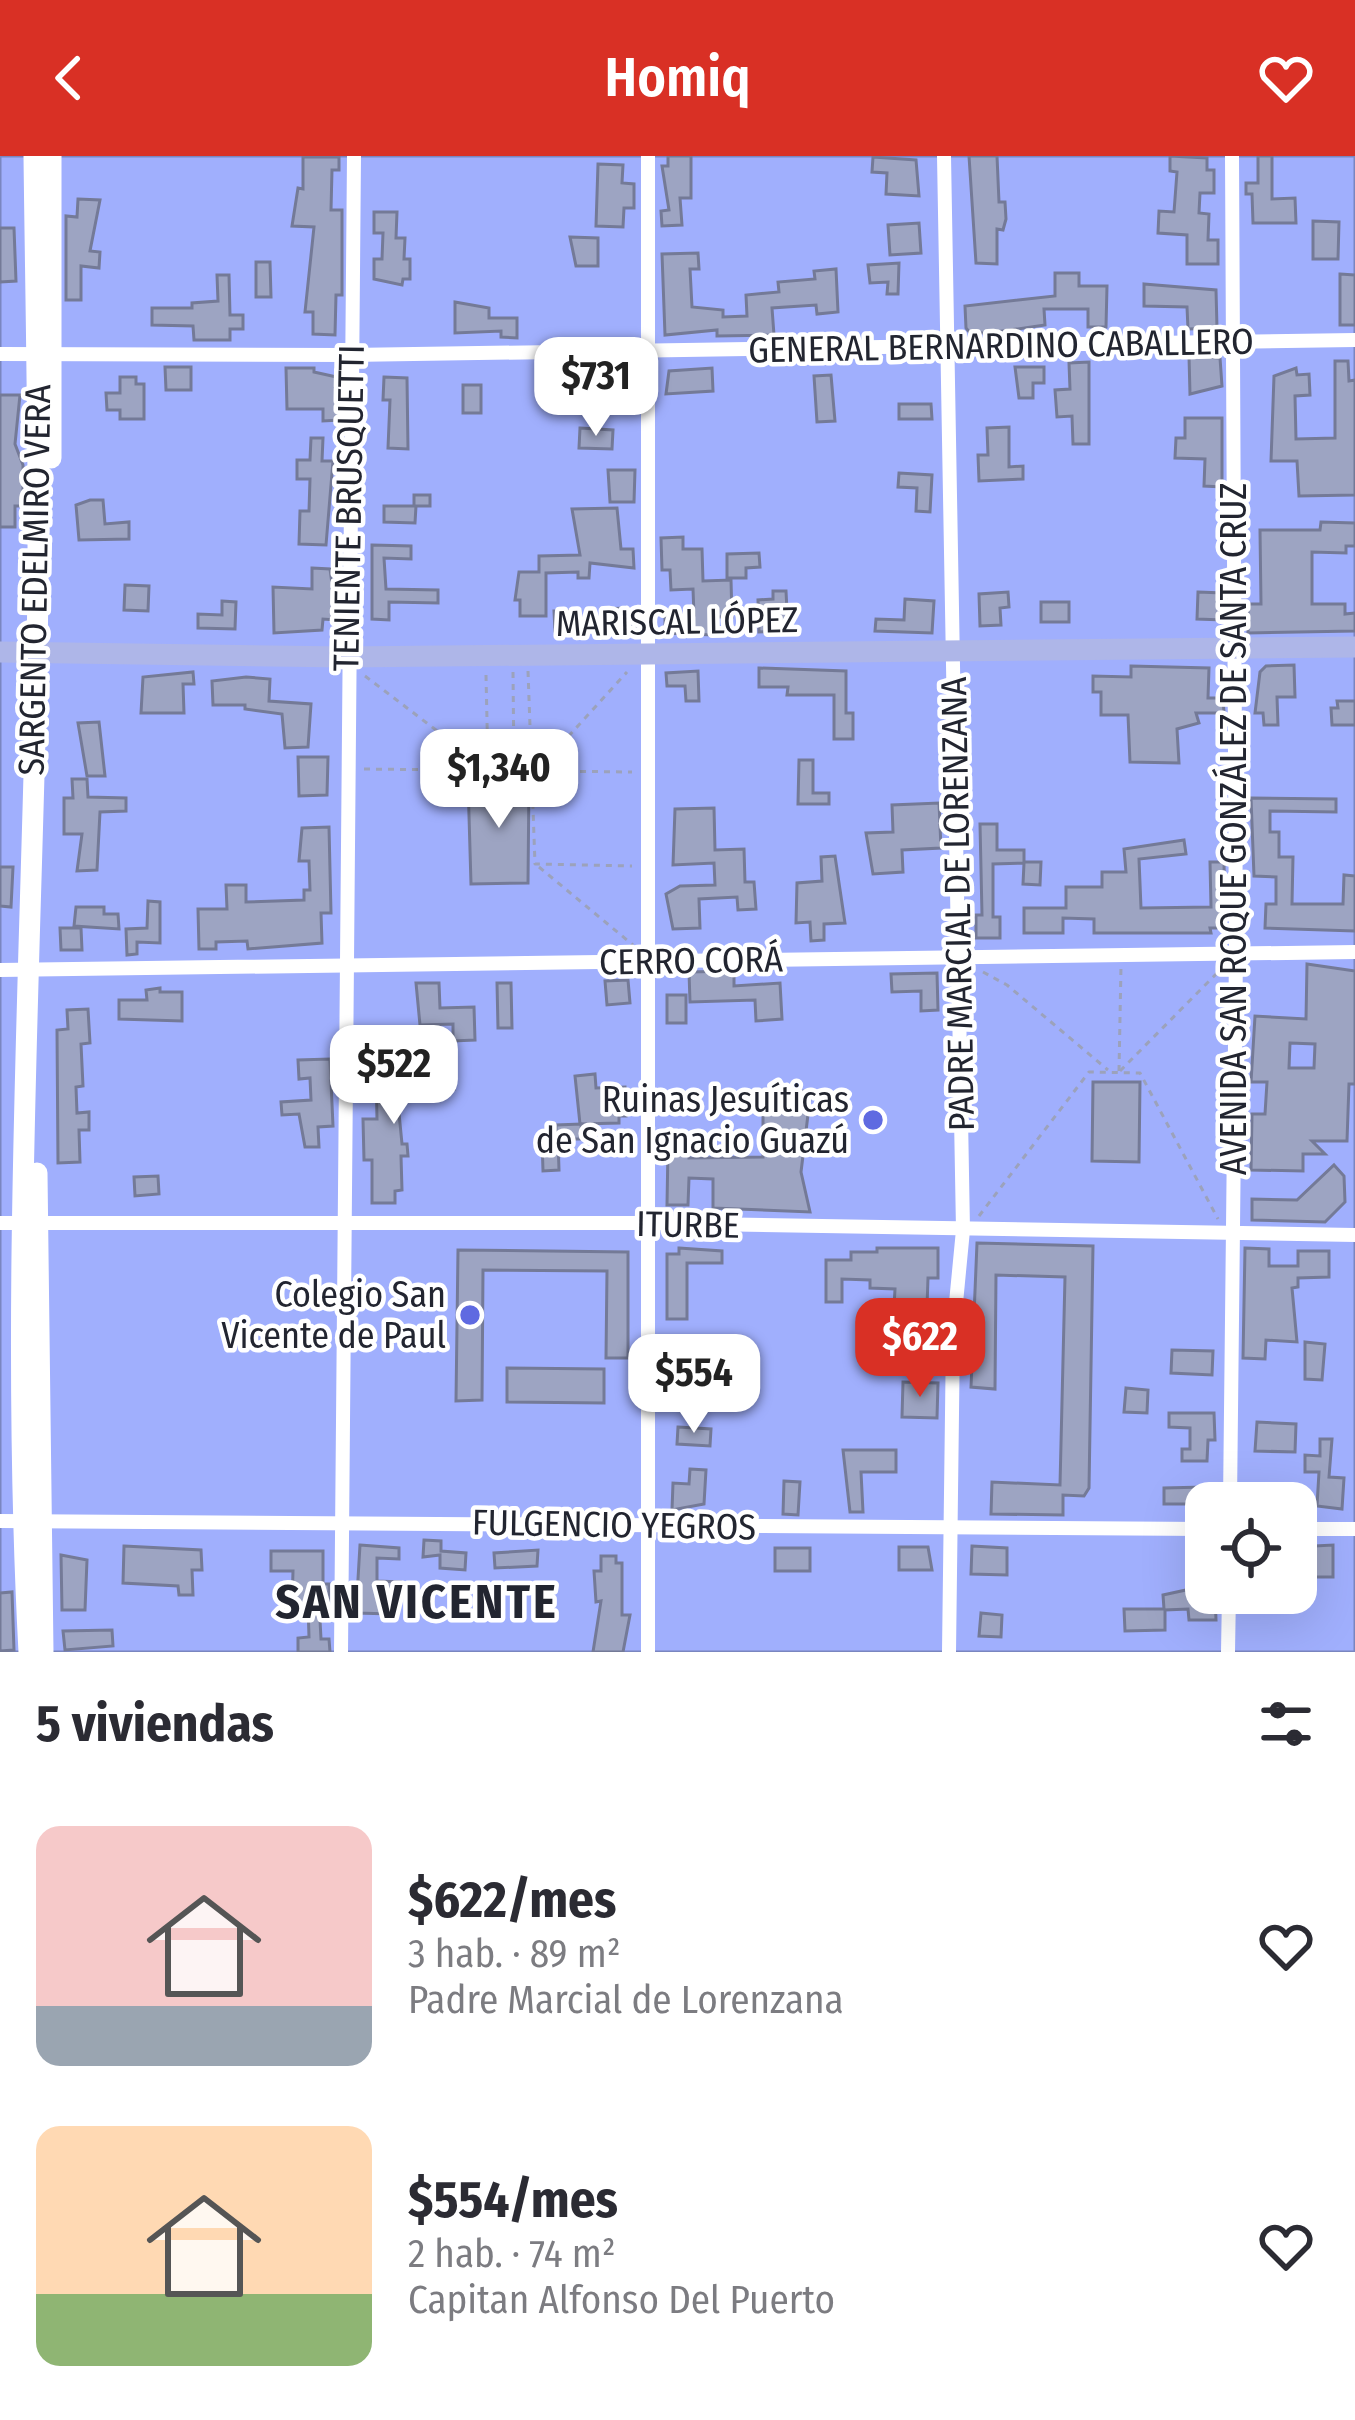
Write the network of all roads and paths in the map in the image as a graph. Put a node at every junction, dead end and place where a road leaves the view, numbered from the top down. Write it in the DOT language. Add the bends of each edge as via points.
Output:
graph roads {
  1 [pos="34,156"];
  2 [pos="51,156"];
  3 [pos="353,156"];
  4 [pos="648,156"];
  5 [pos="944,156"];
  6 [pos="1232,156"];
  7 [pos="1235,339"];
  8 [pos="1355,340"];
  9 [pos="946,348"];
  10 [pos="650,351"];
  11 [pos="0,354"];
  12 [pos="350,355"];
  13 [pos="44,356"];
  14 [pos="1355,647"];
  15 [pos="1236,649"];
  16 [pos="951,650"];
  17 [pos="0,652"];
  18 [pos="43,652"];
  19 [pos="638,662"];
  20 [pos="351,663"];
  21 [pos="485,670"];
  22 [pos="513,670"];
  23 [pos="528,671"];
  24 [pos="488,769"];
  25 [pos="356,770"];
  26 [pos="514,770"];
  27 [pos="632,772"];
  28 [pos="535,773"];
  29 [pos="536,864"];
  30 [pos="634,866"];
  31 [pos="635,946"];
  32 [pos="1236,952"];
  33 [pos="1355,952"];
  34 [pos="1120,954"];
  35 [pos="960,956"];
  36 [pos="647,961"];
  37 [pos="345,963"];
  38 [pos="1223,967"];
  39 [pos="0,970"];
  40 [pos="32,970"];
  41 [pos="982,971"];
  42 [pos="1111,1072"];
  43 [pos="1119,1072"];
  44 [pos="978,1217"];
  45 [pos="1219,1220"];
  46 [pos="649,1222"];
  47 [pos="19,1224"];
  48 [pos="345,1225"];
  49 [pos="963,1230"];
  50 [pos="1230,1234"];
  51 [pos="1355,1235"];
  52 [pos="1230,1482"];
  53 [pos="20,1521"];
  54 [pos="344,1521"];
  55 [pos="646,1525"];
  56 [pos="951,1526"];
  57 [pos="1185,1529"];
  58 [pos="1317,1529"];
  59 [pos="1355,1529"];
  60 [pos="1229,1614"];
  61 [pos="28,1652"];
  62 [pos="44,1652"];
  63 [pos="341,1652"];
  64 [pos="648,1652"];
  65 [pos="949,1652"];
  66 [pos="1228,1652"];
  1 -- 13 [label="street, SARGENTO EDELMIRO VERA"];
  2 -- 13 [label="street, SARGENTO EDELMIRO VERA"];
  3 -- 12 [label="street, TENIENTE BRUSQUETTI"];
  4 -- 10 [label="street"];
  5 -- 9 [label="street, PADRE MARCIAL DE LORENZANA"];
  6 -- 7 [label="street, AVENIDA SAN ROQUE GONZÁLEZ DE SANTA CRUZ"];
  7 -- 8 [label="street, GENERAL BERNARDINO CABALLERO"];
  7 -- 9 [label="street, GENERAL BERNARDINO CABALLERO"];
  7 -- 15 [label="street, AVENIDA SAN ROQUE GONZÁLEZ DE SANTA CRUZ"];
  9 -- 10 [label="street, GENERAL BERNARDINO CABALLERO"];
  9 -- 16 [label="street, PADRE MARCIAL DE LORENZANA"];
  10 -- 12 [label="street, GENERAL BERNARDINO CABALLERO"];
  10 -- 19 [label="street"];
  11 -- 13 [label="street, GENERAL BERNARDINO CABALLERO"];
  12 -- 13 [label="street, GENERAL BERNARDINO CABALLERO"];
  12 -- 20 [label="street, TENIENTE BRUSQUETTI"];
  13 -- 18 [label="street, SARGENTO EDELMIRO VERA"];
  14 -- 15 [label="main road, MARISCAL LÓPEZ"];
  15 -- 16 [label="main road, MARISCAL LÓPEZ"];
  15 -- 32 [label="street, AVENIDA SAN ROQUE GONZÁLEZ DE SANTA CRUZ"];
  16 -- 19 [label="main road, MARISCAL LÓPEZ"];
  16 -- 35 [label="street, PADRE MARCIAL DE LORENZANA"];
  17 -- 18 [label="main road, MARISCAL LÓPEZ"];
  18 -- 20 [label="main road, MARISCAL LÓPEZ"];
  18 -- 40 [label="street, SARGENTO EDELMIRO VERA"];
  19 -- 20 [label="main road, MARISCAL LÓPEZ"];
  19 -- 28 [label="path"];
  19 -- 36 [label="street"];
  20 -- 24 [label="path"];
  20 -- 37 [label="street, TENIENTE BRUSQUETTI"];
  21 -- 24 [label="path"];
  22 -- 26 [label="path"];
  23 -- 28 [label="path"];
  24 -- 25 [label="path"];
  24 -- 26 [label="path"];
  26 -- 28 [label="path"];
  27 -- 28 [label="path"];
  28 -- 29 [label="path"];
  29 -- 30 [label="path"];
  29 -- 31 [label="path"];
  32 -- 33 [label="street, CERRO CORÁ"];
  32 -- 34 [label="street, CERRO CORÁ"];
  32 -- 50 [label="street, AVENIDA SAN ROQUE GONZÁLEZ DE SANTA CRUZ"];
  34 -- 35 [label="street, CERRO CORÁ"];
  34 -- 43 [label="path"];
  35 -- 36 [label="street, CERRO CORÁ"];
  35 -- 49 [label="street, PADRE MARCIAL DE LORENZANA"];
  36 -- 37 [label="street, CERRO CORÁ"];
  36 -- 46 [label="street"];
  37 -- 40 [label="street, CERRO CORÁ"];
  37 -- 48 [label="street, TENIENTE BRUSQUETTI"];
  38 -- 43 [label="path"];
  39 -- 40 [label="street, CERRO CORÁ"];
  40 -- 47 [label="street, SARGENTO EDELMIRO VERA"];
  41 -- 42 [label="path"];
  42 -- 43 [label="path"];
  42 -- 44 [label="path" via="1089,1072"];
  43 -- 45 [label="path" via="1141,1073 1149,1084"];
  46 -- 48 [label="street, ITURBE"];
  46 -- 49 [label="street, ITURBE"];
  46 -- 55 [label="street"];
  47 -- 48 [label="street, ITURBE"];
  47 -- 53 [label="street, SARGENTO EDELMIRO VERA"];
  48 -- 54 [label="street, TENIENTE BRUSQUETTI"];
  49 -- 50 [label="street, ITURBE"];
  49 -- 56 [label="street, PADRE MARCIAL DE LORENZANA"];
  50 -- 51 [label="street, ITURBE"];
  50 -- 52 [label="street, AVENIDA SAN ROQUE GONZÁLEZ DE SANTA CRUZ"];
  53 -- 54 [label="street, FULGENCIO YEGROS"];
  53 -- 61 [label="street, SARGENTO EDELMIRO VERA"];
  53 -- 62 [label="street, SARGENTO EDELMIRO VERA"];
  54 -- 55 [label="street, FULGENCIO YEGROS"];
  54 -- 63 [label="street, TENIENTE BRUSQUETTI"];
  55 -- 56 [label="street, FULGENCIO YEGROS"];
  55 -- 64 [label="street"];
  56 -- 57 [label="street, FULGENCIO YEGROS"];
  56 -- 65 [label="street, PADRE MARCIAL DE LORENZANA"];
  58 -- 59 [label="street"];
  60 -- 66 [label="street"];
}
